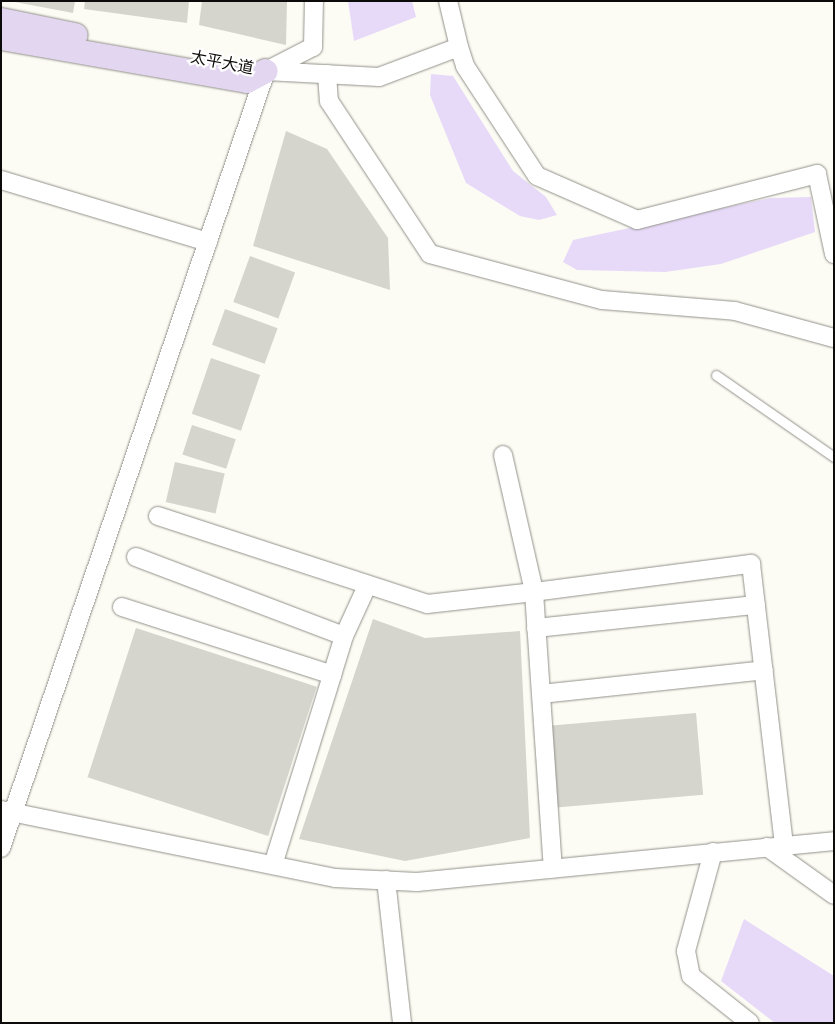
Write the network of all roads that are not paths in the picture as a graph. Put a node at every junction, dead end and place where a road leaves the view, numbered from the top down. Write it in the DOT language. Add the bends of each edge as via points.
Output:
graph roads {
  1 [pos="314,1"];
  2 [pos="448,1"];
  3 [pos="1,20"];
  4 [pos="1,38"];
  5 [pos="459,47"];
  6 [pos="266,71"];
  7 [pos="327,74"];
  8 [pos="1,180"];
  9 [pos="208,242"];
  10 [pos="834,254"];
  11 [pos="834,338"];
  12 [pos="716,374"];
  13 [pos="503,455"];
  14 [pos="834,457"];
  15 [pos="158,516"];
  16 [pos="136,557"];
  17 [pos="367,586"];
  18 [pos="534,592"];
  19 [pos="756,605"];
  20 [pos="122,607"];
  21 [pos="536,628"];
  22 [pos="344,636"];
  23 [pos="764,670"];
  24 [pos="332,675"];
  25 [pos="541,694"];
  26 [pos="7,811"];
  27 [pos="834,841"];
  28 [pos="775,846"];
  29 [pos="1,848"];
  30 [pos="713,852"];
  31 [pos="273,865"];
  32 [pos="553,868"];
  33 [pos="386,880"];
  34 [pos="834,895"];
  35 [pos="402,1023"];
  36 [pos="750,1023"];
  1 -- 6 [label="street" via="313,47"];
  2 -- 5 [label="street"];
  3 -- 6 [label="street, 太平大道"];
  4 -- 6 [label="street, 太平大道" via="247,81"];
  5 -- 7 [label="street" via="379,77"];
  5 -- 10 [label="street" via="465,66 537,176 637,220 817,174"];
  6 -- 7 [label="street"];
  6 -- 9 [label="street"];
  7 -- 11 [label="street" via="329,101 430,254 602,300 735,311"];
  8 -- 9 [label="street"];
  9 -- 26 [label="street"];
  12 -- 14 [label="lane"];
  13 -- 18 [label="street"];
  15 -- 17 [label="street"];
  16 -- 22 [label="street"];
  17 -- 18 [label="street" via="426,604"];
  17 -- 22 [label="street"];
  18 -- 19 [label="street" via="751,564"];
  18 -- 21 [label="street"];
  19 -- 21 [label="street"];
  19 -- 23 [label="street"];
  20 -- 24 [label="street"];
  21 -- 25 [label="street"];
  22 -- 24 [label="street"];
  23 -- 25 [label="street"];
  23 -- 28 [label="street"];
  24 -- 31 [label="street"];
  25 -- 32 [label="street"];
  26 -- 29 [label="street"];
  26 -- 31 [label="street"];
  27 -- 28 [label="street"];
  28 -- 30 [label="street"];
  28 -- 34 [label="street"];
  30 -- 32 [label="street"];
  30 -- 36 [label="street" via="686,951 691,976"];
  31 -- 33 [label="street" via="335,878"];
  32 -- 33 [label="street" via="417,882"];
  33 -- 35 [label="street"];
}
